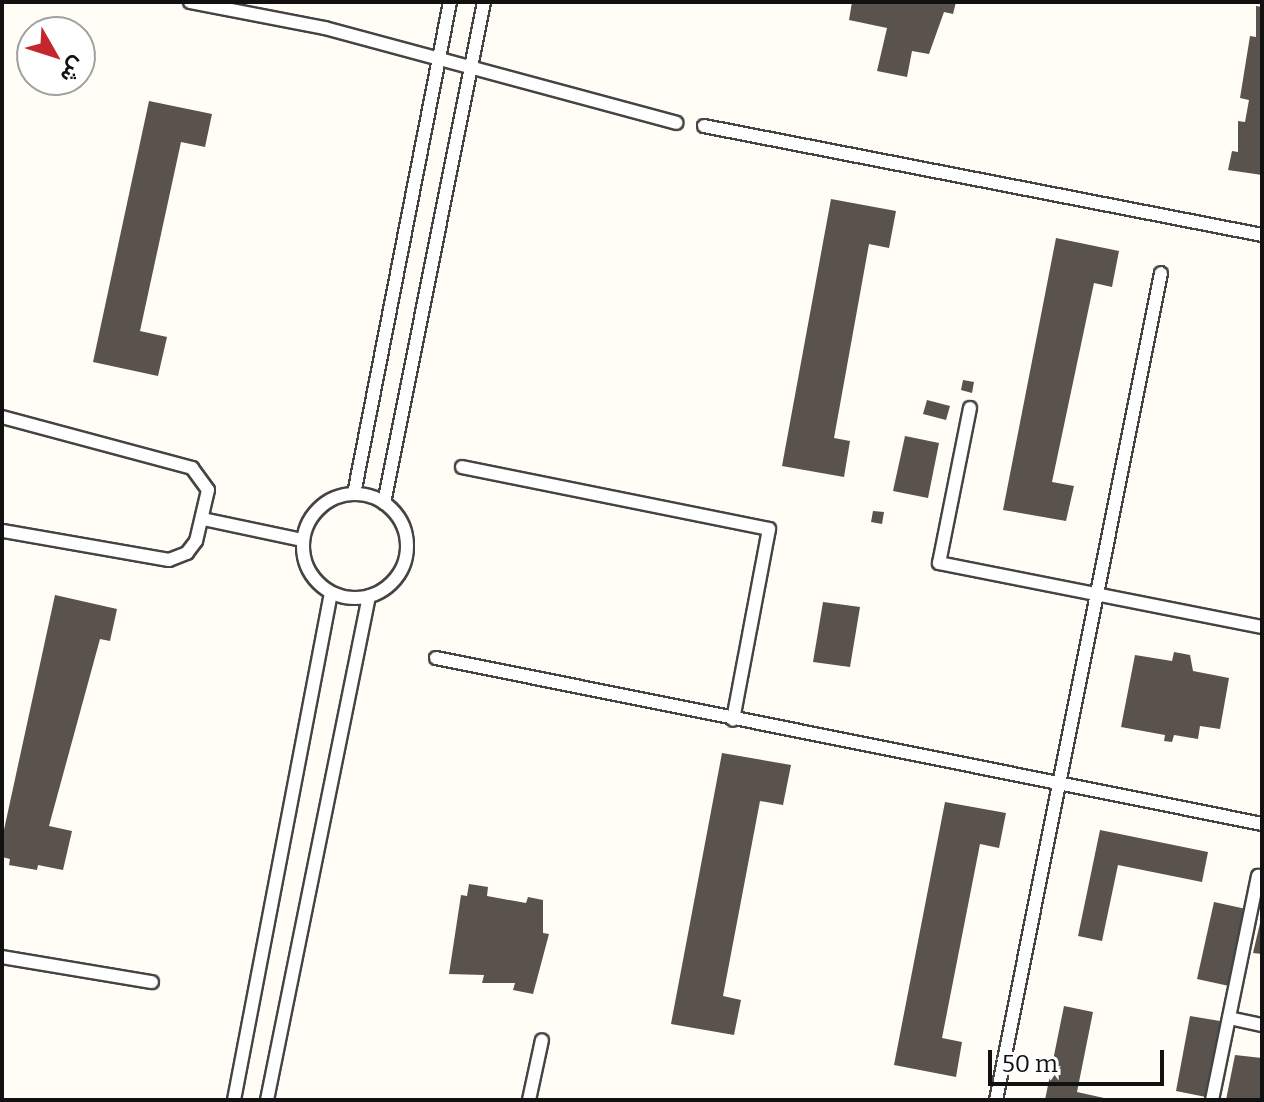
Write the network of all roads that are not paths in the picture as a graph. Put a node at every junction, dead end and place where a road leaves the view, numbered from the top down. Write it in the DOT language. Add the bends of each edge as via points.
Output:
graph roads {
  1 [pos="190,2"];
  2 [pos="450,2"];
  3 [pos="484,2"];
  4 [pos="438,62"];
  5 [pos="470,70"];
  6 [pos="676,123"];
  7 [pos="704,126"];
  8 [pos="1262,235"];
  9 [pos="1161,273"];
  10 [pos="970,408"];
  11 [pos="2,417"];
  12 [pos="462,467"];
  13 [pos="354,494"];
  14 [pos="384,503"];
  15 [pos="203,519"];
  16 [pos="2,531"];
  17 [pos="303,540"];
  18 [pos="331,593"];
  19 [pos="1097,594"];
  20 [pos="369,596"];
  21 [pos="1262,627"];
  22 [pos="436,658"];
  23 [pos="733,720"];
  24 [pos="1059,786"];
  25 [pos="1262,824"];
  26 [pos="1258,876"];
  27 [pos="2,957"];
  28 [pos="152,982"];
  29 [pos="1229,1018"];
  30 [pos="1262,1025"];
  31 [pos="542,1040"];
  32 [pos="234,1100"];
  33 [pos="267,1100"];
  34 [pos="529,1100"];
  35 [pos="996,1100"];
  36 [pos="1212,1100"];
  1 -- 4 [label="lane" via="325,28"];
  2 -- 4 [label="lane"];
  3 -- 5 [label="lane"];
  4 -- 5 [label="lane"];
  4 -- 13 [label="lane"];
  5 -- 6 [label="lane"];
  5 -- 14 [label="lane"];
  7 -- 8 [label="lane"];
  9 -- 19 [label="lane"];
  10 -- 19 [label="lane" via="939,563"];
  11 -- 15 [label="lane" via="192,468 208,490"];
  12 -- 23 [label="lane" via="769,529"];
  13 -- 14 [label="lane"];
  13 -- 17 [label="lane" via="320,508"];
  14 -- 20 [label="lane" via="401,522 405,560 392,583"];
  15 -- 16 [label="lane" via="192,547 169,560"];
  15 -- 17 [label="lane"];
  17 -- 18 [label="lane" via="312,576"];
  18 -- 20 [label="lane"];
  18 -- 32 [label="lane"];
  19 -- 21 [label="lane"];
  19 -- 24 [label="lane"];
  20 -- 33 [label="lane"];
  22 -- 23 [label="lane"];
  23 -- 24 [label="lane"];
  24 -- 25 [label="lane"];
  24 -- 35 [label="lane"];
  26 -- 29 [label="lane"];
  27 -- 28 [label="lane"];
  29 -- 30 [label="lane"];
  29 -- 36 [label="lane"];
  31 -- 34 [label="lane"];
}
